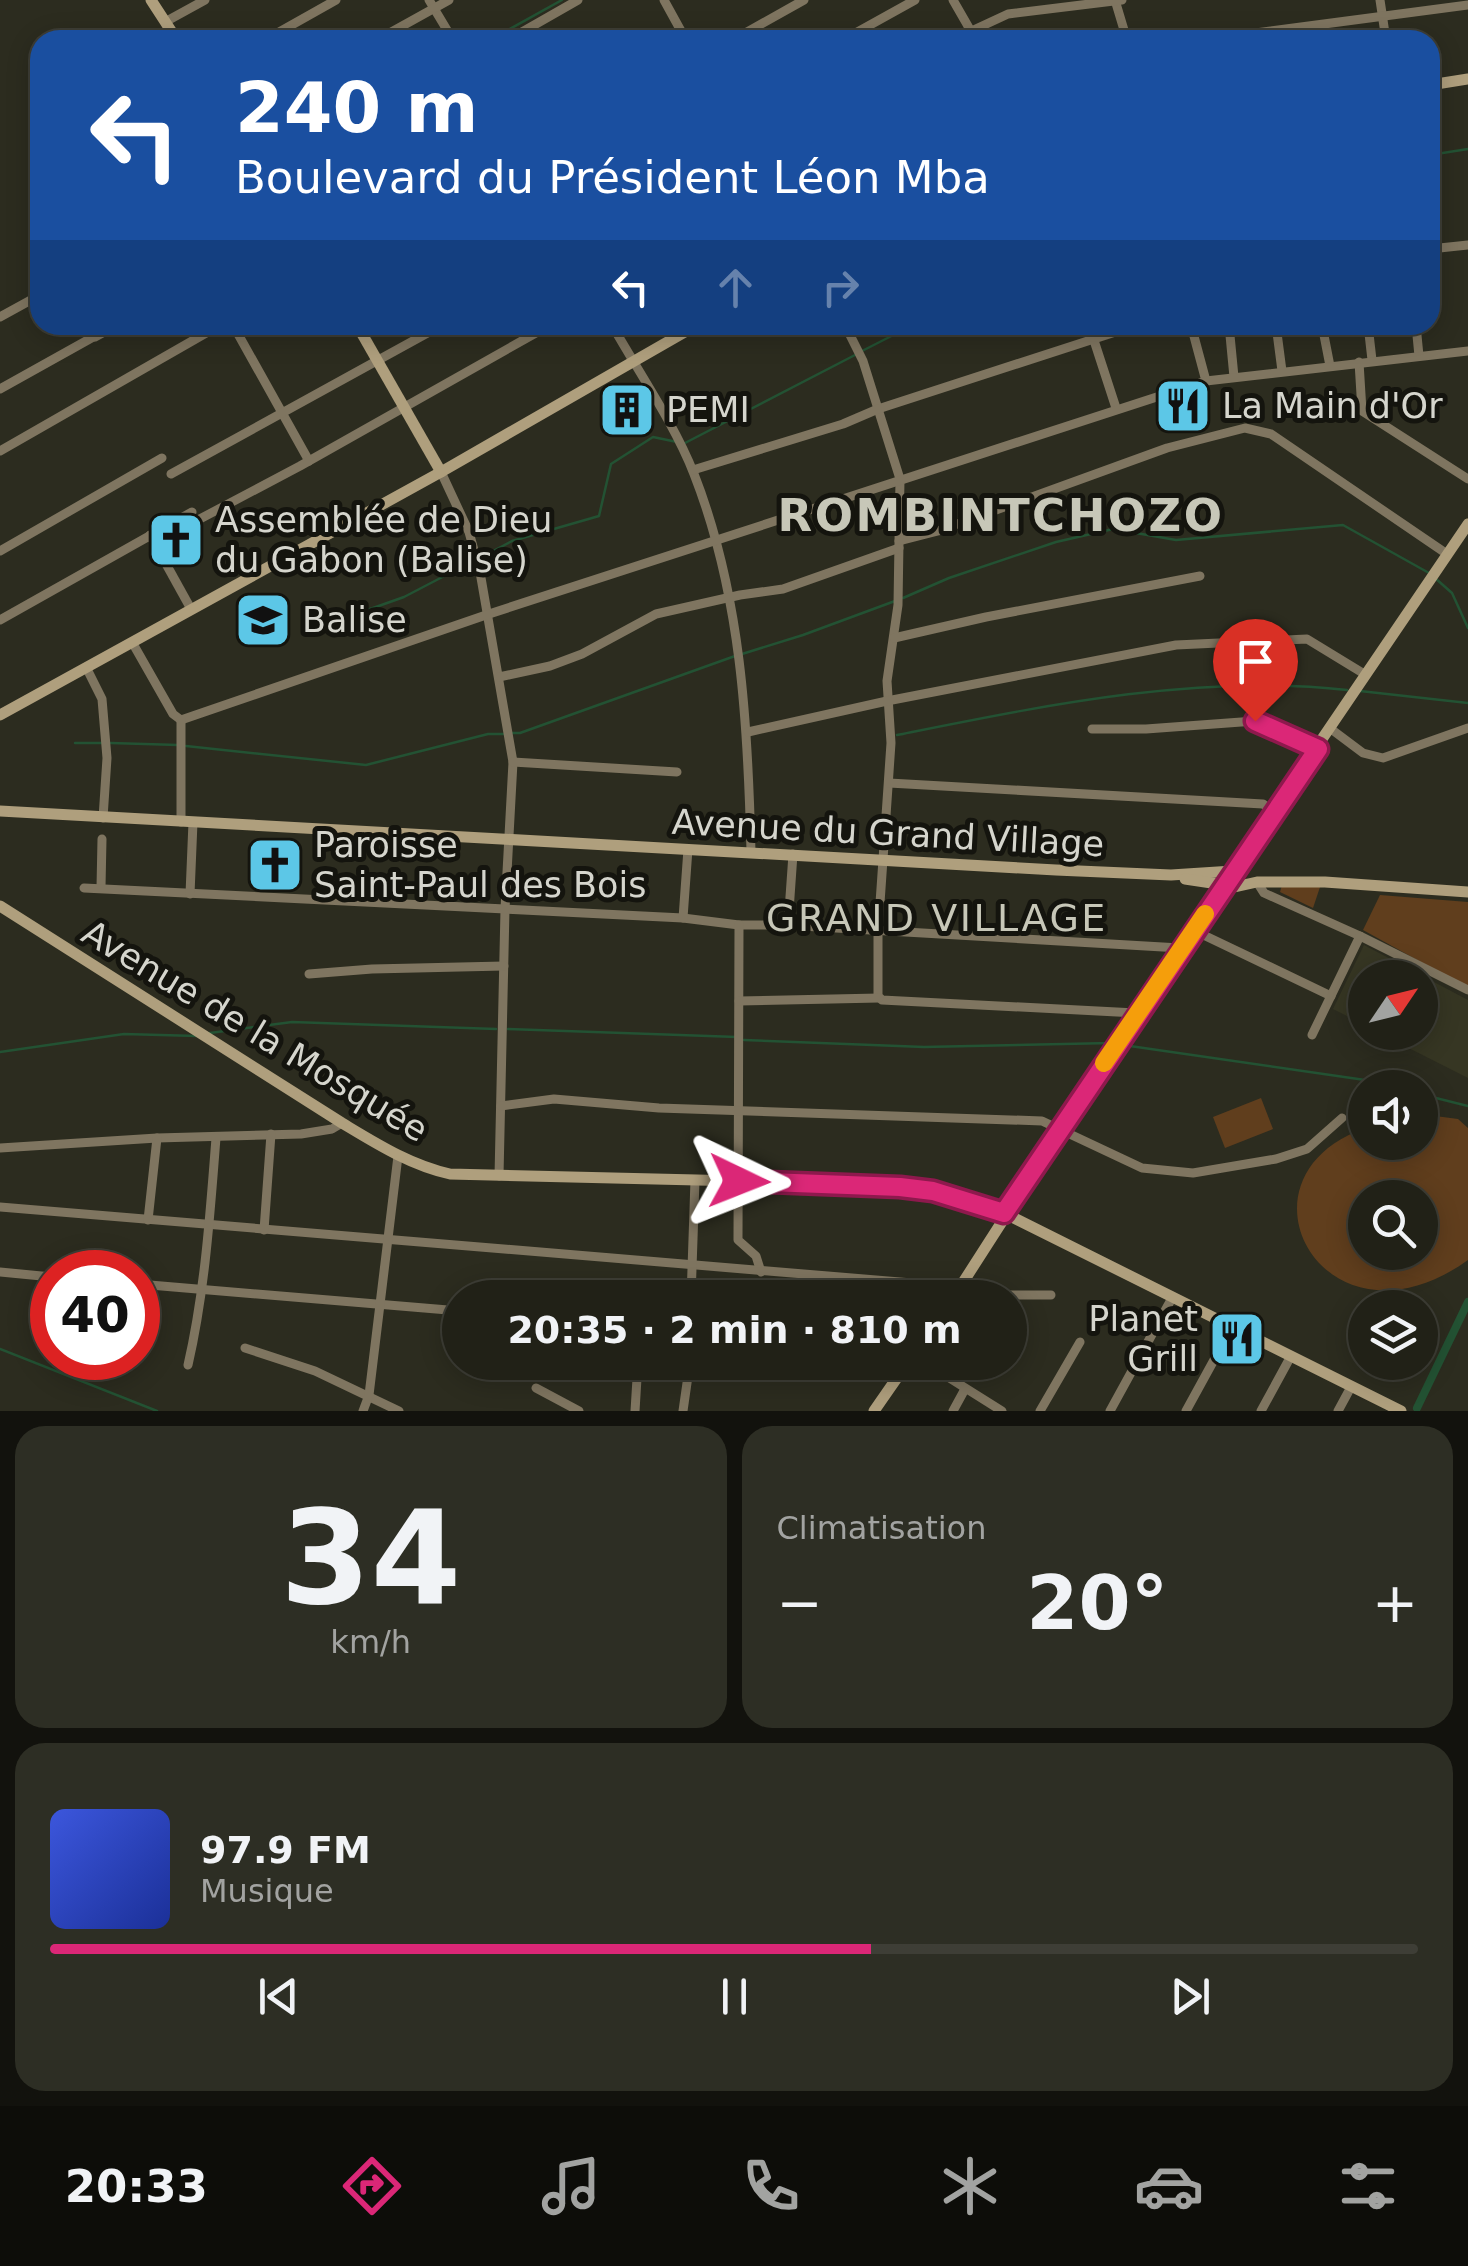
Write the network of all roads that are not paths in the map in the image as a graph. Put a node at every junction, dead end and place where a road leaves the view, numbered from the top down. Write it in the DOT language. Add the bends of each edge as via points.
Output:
graph roads {
  1 [pos="151,0"];
  2 [pos="205,0"];
  3 [pos="336,0"];
  4 [pos="449,0"];
  5 [pos="578,0"];
  6 [pos="664,0"];
  7 [pos="804,0"];
  8 [pos="915,0"];
  9 [pos="953,0"];
  10 [pos="1117,0"];
  11 [pos="1380,0"];
  12 [pos="431,4"];
  13 [pos="1432,5"];
  14 [pos="1468,5"];
  15 [pos="1383,15"];
  16 [pos="165,22"];
  17 [pos="170,30"];
  18 [pos="284,30"];
  19 [pos="392,30"];
  20 [pos="446,30"];
  21 [pos="526,30"];
  22 [pos="680,30"];
  23 [pos="752,30"];
  24 [pos="860,30"];
  25 [pos="970,30"];
  26 [pos="981,30"];
  27 [pos="1124,30"];
  28 [pos="1276,30"];
  29 [pos="1385,30"];
  30 [pos="1468,78"];
  31 [pos="1440,83"];
  32 [pos="1468,245"];
  33 [pos="1440,248"];
  34 [pos="30,301"];
  35 [pos="0,317"];
  36 [pos="97,335"];
  37 [pos="203,335"];
  38 [pos="239,335"];
  39 [pos="365,335"];
  40 [pos="425,335"];
  41 [pos="532,335"];
  42 [pos="618,335"];
  43 [pos="680,335"];
  44 [pos="850,335"];
  45 [pos="1092,335"];
  46 [pos="1103,335"];
  47 [pos="1194,335"];
  48 [pos="1229,335"];
  49 [pos="1277,335"];
  50 [pos="1324,335"];
  51 [pos="1369,335"];
  52 [pos="1417,335"];
  53 [pos="1093,338"];
  54 [pos="1468,351"];
  55 [pos="1419,356"];
  56 [pos="1372,360"];
  57 [pos="378,362"];
  58 [pos="633,362"];
  59 [pos="1358,362"];
  60 [pos="1330,366"];
  61 [pos="1282,371"];
  62 [pos="1234,376"];
  63 [pos="1206,381"];
  64 [pos="0,389"];
  65 [pos="404,406"];
  66 [pos="1116,408"];
  67 [pos="878,409"];
  68 [pos="285,415"];
  69 [pos="0,451"];
  70 [pos="162,458"];
  71 [pos="309,461"];
  72 [pos="692,470"];
  73 [pos="441,472"];
  74 [pos="171,474"];
  75 [pos="900,479"];
  76 [pos="1468,479"];
  77 [pos="1468,524"];
  78 [pos="150,535"];
  79 [pos="716,539"];
  80 [pos="899,544"];
  81 [pos="0,551"];
  82 [pos="1446,554"];
  83 [pos="1200,576"];
  84 [pos="727,598"];
  85 [pos="192,609"];
  86 [pos="486,615"];
  87 [pos="0,620"];
  88 [pos="894,638"];
  89 [pos="132,642"];
  90 [pos="86,667"];
  91 [pos="499,677"];
  92 [pos="1363,680"];
  93 [pos="888,701"];
  94 [pos="0,714"];
  95 [pos="181,720"];
  96 [pos="1468,728"];
  97 [pos="1092,729"];
  98 [pos="1331,729"];
  99 [pos="748,732"];
  100 [pos="1318,749"];
  101 [pos="513,762"];
  102 [pos="676,772"];
  103 [pos="889,783"];
  104 [pos="0,811"];
  105 [pos="1274,812"];
  106 [pos="103,818"];
  107 [pos="187,822"];
  108 [pos="102,839"];
  109 [pos="509,840"];
  110 [pos="688,849"];
  111 [pos="751,852"];
  112 [pos="793,854"];
  113 [pos="884,859"];
  114 [pos="1236,867"];
  115 [pos="1171,875"];
  116 [pos="1194,881"];
  117 [pos="1258,882"];
  118 [pos="101,887"];
  119 [pos="84,888"];
  120 [pos="1223,888"];
  121 [pos="1468,892"];
  122 [pos="190,894"];
  123 [pos="1211,905"];
  124 [pos="0,906"];
  125 [pos="505,909"];
  126 [pos="683,918"];
  127 [pos="738,925"];
  128 [pos="784,925"];
  129 [pos="1193,930"];
  130 [pos="878,932"];
  131 [pos="1360,936"];
  132 [pos="1180,948"];
  133 [pos="504,966"];
  134 [pos="309,974"];
  135 [pos="1468,990"];
  136 [pos="1331,996"];
  137 [pos="879,998"];
  138 [pos="740,1001"];
  139 [pos="1136,1013"];
  140 [pos="1312,1034"];
  141 [pos="501,1106"];
  142 [pos="740,1112"];
  143 [pos="1342,1118"];
  144 [pos="342,1123"];
  145 [pos="1062,1129"];
  146 [pos="271,1134"];
  147 [pos="157,1138"];
  148 [pos="216,1138"];
  149 [pos="0,1148"];
  150 [pos="398,1156"];
  151 [pos="499,1176"];
  152 [pos="695,1180"];
  153 [pos="739,1181"];
  154 [pos="0,1207"];
  155 [pos="1004,1213"];
  156 [pos="148,1220"];
  157 [pos="208,1225"];
  158 [pos="264,1230"];
  159 [pos="385,1240"];
  160 [pos="690,1266"];
  161 [pos="0,1272"];
  162 [pos="762,1272"];
  163 [pos="30,1274"];
  164 [pos="690,1280"];
  165 [pos="860,1280"];
  166 [pos="964,1280"];
  167 [pos="160,1286"];
  168 [pos="201,1290"];
  169 [pos="1027,1295"];
  170 [pos="1052,1295"];
  171 [pos="1172,1298"];
  172 [pos="379,1306"];
  173 [pos="442,1310"];
  174 [pos="1232,1329"];
  175 [pos="1080,1342"];
  176 [pos="245,1348"];
  177 [pos="1291,1356"];
  178 [pos="188,1365"];
  179 [pos="637,1380"];
  180 [pos="687,1380"];
  181 [pos="896,1380"];
  182 [pos="951,1380"];
  183 [pos="1351,1387"];
  184 [pos="536,1388"];
  185 [pos="965,1389"];
  186 [pos="369,1394"];
  187 [pos="364,1411"];
  188 [pos="400,1411"];
  189 [pos="578,1411"];
  190 [pos="635,1411"];
  191 [pos="683,1411"];
  192 [pos="874,1411"];
  193 [pos="953,1411"];
  194 [pos="1002,1411"];
  195 [pos="1040,1411"];
  196 [pos="1110,1411"];
  197 [pos="1186,1411"];
  198 [pos="1261,1411"];
  199 [pos="1338,1411"];
  200 [pos="1401,1411"];
  1 -- 16 [label="street"];
  2 -- 16 [label="street"];
  3 -- 18 [label="street"];
  4 -- 12 [label="street"];
  5 -- 21 [label="street"];
  6 -- 22 [label="street"];
  7 -- 23 [label="street"];
  8 -- 24 [label="street"];
  9 -- 25 [label="street"];
  10 -- 26 [label="street" via="1008,14"];
  10 -- 27 [label="street"];
  11 -- 15 [label="street"];
  12 -- 19 [label="street"];
  12 -- 20 [label="street"];
  13 -- 14 [label="street"];
  13 -- 15 [label="street"];
  15 -- 28 [label="street"];
  15 -- 29 [label="street"];
  16 -- 17 [label="street"];
  30 -- 31 [label="street"];
  32 -- 33 [label="street"];
  34 -- 35 [label="street"];
  36 -- 64 [label="street"];
  37 -- 69 [label="street"];
  38 -- 68 [label="street"];
  39 -- 57 [label="street"];
  40 -- 57 [label="street"];
  41 -- 65 [label="street"];
  42 -- 58 [label="street"];
  43 -- 58 [label="street"];
  44 -- 67 [label="street"];
  45 -- 53 [label="street"];
  46 -- 53 [label="street"];
  47 -- 63 [label="street"];
  48 -- 62 [label="street"];
  49 -- 61 [label="street"];
  50 -- 60 [label="street"];
  51 -- 56 [label="street"];
  52 -- 55 [label="street"];
  53 -- 66 [label="street"];
  53 -- 67 [label="street"];
  54 -- 55 [label="street"];
  55 -- 56 [label="street"];
  56 -- 59 [label="street"];
  57 -- 65 [label="street"];
  57 -- 68 [label="street"];
  58 -- 72 [label="street"];
  58 -- 73 [label="street"];
  59 -- 60 [label="street"];
  59 -- 76 [label="street" via="1362,411"];
  60 -- 61 [label="street"];
  61 -- 62 [label="street"];
  62 -- 63 [label="street"];
  63 -- 66 [label="street"];
  65 -- 71 [label="street"];
  65 -- 73 [label="street"];
  66 -- 75 [label="street"];
  67 -- 72 [label="street"];
  67 -- 75 [label="street"];
  68 -- 71 [label="street"];
  68 -- 74 [label="street"];
  70 -- 81 [label="street"];
  71 -- 78 [label="street"];
  72 -- 79 [label="street"];
  73 -- 85 [label="street"];
  73 -- 86 [label="street" via="476,560"];
  75 -- 79 [label="street"];
  75 -- 80 [label="street"];
  77 -- 82 [label="street"];
  78 -- 85 [label="street"];
  78 -- 87 [label="street"];
  79 -- 84 [label="street"];
  79 -- 86 [label="street"];
  80 -- 82 [label="street" via="1134,458 1245,428 1271,434"];
  80 -- 84 [label="street" via="812,581"];
  80 -- 88 [label="street"];
  82 -- 92 [label="street"];
  83 -- 88 [label="street"];
  84 -- 91 [label="street" via="656,614 582,654"];
  84 -- 99 [label="street"];
  85 -- 89 [label="street"];
  86 -- 91 [label="street"];
  86 -- 95 [label="street"];
  88 -- 93 [label="street"];
  89 -- 90 [label="street"];
  89 -- 95 [label="street"];
  90 -- 94 [label="street"];
  90 -- 106 [label="street" via="102,699"];
  91 -- 101 [label="street"];
  92 -- 93 [label="street" via="1307,638 1192,643"];
  92 -- 98 [label="street"];
  93 -- 99 [label="street"];
  93 -- 103 [label="street"];
  95 -- 107 [label="street"];
  96 -- 98 [label="street" via="1383,758 1363,753"];
  97 -- 100 [label="street" via="1255,721"];
  98 -- 100 [label="street"];
  99 -- 111 [label="street"];
  100 -- 105 [label="street"];
  101 -- 102 [label="street"];
  101 -- 109 [label="street"];
  103 -- 105 [label="street" via="1263,804"];
  103 -- 113 [label="street"];
  104 -- 106 [label="street, Avenue du Grand Village"];
  105 -- 114 [label="street"];
  106 -- 107 [label="street, Avenue du Grand Village"];
  107 -- 109 [label="street, Avenue du Grand Village"];
  107 -- 122 [label="street"];
  108 -- 118 [label="street"];
  109 -- 110 [label="street, Avenue du Grand Village"];
  109 -- 125 [label="street"];
  110 -- 111 [label="street, Avenue du Grand Village"];
  110 -- 126 [label="street"];
  111 -- 112 [label="street, Avenue du Grand Village"];
  112 -- 113 [label="street, Avenue du Grand Village"];
  112 -- 128 [label="street"];
  113 -- 115 [label="street, Avenue du Grand Village"];
  113 -- 130 [label="street"];
  114 -- 115 [label="street, Avenue du Grand Village"];
  114 -- 117 [label="street"];
  114 -- 120 [label="street"];
  115 -- 116 [label="street"];
  116 -- 120 [label="street"];
  116 -- 123 [label="street"];
  117 -- 120 [label="street"];
  117 -- 121 [label="street"];
  117 -- 131 [label="street" via="1264,894"];
  118 -- 119 [label="street"];
  118 -- 122 [label="street"];
  120 -- 123 [label="street"];
  122 -- 125 [label="street"];
  123 -- 129 [label="street"];
  124 -- 144 [label="street, Avenue de la Mosquée"];
  125 -- 126 [label="street"];
  125 -- 133 [label="street"];
  126 -- 127 [label="street"];
  127 -- 128 [label="street"];
  127 -- 138 [label="street"];
  128 -- 130 [label="street"];
  129 -- 132 [label="street"];
  129 -- 136 [label="street"];
  130 -- 132 [label="street"];
  130 -- 137 [label="street"];
  131 -- 135 [label="street"];
  131 -- 136 [label="street"];
  132 -- 139 [label="street"];
  133 -- 134 [label="street"];
  133 -- 141 [label="street"];
  136 -- 140 [label="street"];
  137 -- 138 [label="street"];
  137 -- 139 [label="street"];
  138 -- 142 [label="street"];
  139 -- 145 [label="street"];
  141 -- 142 [label="street" via="554,1100"];
  141 -- 151 [label="street"];
  142 -- 145 [label="street" via="1042,1122"];
  142 -- 153 [label="street"];
  143 -- 145 [label="street" via="1307,1149 1193,1173 1142,1168"];
  144 -- 146 [label="street" via="322,1132"];
  144 -- 150 [label="street, Avenue de la Mosquée"];
  145 -- 155 [label="street"];
  146 -- 148 [label="street"];
  146 -- 158 [label="street"];
  147 -- 148 [label="street"];
  147 -- 149 [label="street"];
  147 -- 156 [label="street"];
  148 -- 157 [label="street"];
  150 -- 151 [label="street, Avenue de la Mosquée" via="450,1174"];
  150 -- 159 [label="street"];
  151 -- 152 [label="street, Avenue de la Mosquée"];
  152 -- 153 [label="street, Avenue de la Mosquée"];
  152 -- 160 [label="street"];
  153 -- 155 [label="street, Avenue de la Mosquée" via="900,1187"];
  153 -- 162 [label="street" via="738,1240"];
  154 -- 156 [label="street"];
  155 -- 166 [label="street"];
  155 -- 171 [label="street, Avenue de la Mosquée"];
  156 -- 157 [label="street"];
  157 -- 158 [label="street"];
  157 -- 168 [label="street"];
  158 -- 159 [label="street"];
  159 -- 160 [label="street"];
  159 -- 172 [label="street"];
  160 -- 162 [label="street"];
  160 -- 164 [label="street"];
  161 -- 163 [label="street"];
  162 -- 165 [label="street"];
  167 -- 168 [label="street"];
  168 -- 172 [label="street"];
  168 -- 178 [label="street"];
  169 -- 170 [label="street"];
  171 -- 174 [label="street, Avenue de la Mosquée"];
  171 -- 196 [label="street"];
  172 -- 173 [label="street"];
  172 -- 186 [label="street"];
  174 -- 177 [label="street, Avenue de la Mosquée"];
  174 -- 197 [label="street"];
  175 -- 195 [label="street"];
  176 -- 186 [label="street"];
  177 -- 183 [label="street, Avenue de la Mosquée"];
  177 -- 198 [label="street"];
  179 -- 190 [label="street"];
  180 -- 191 [label="street"];
  181 -- 192 [label="street"];
  182 -- 185 [label="street"];
  183 -- 199 [label="street"];
  183 -- 200 [label="street, Avenue de la Mosquée"];
  184 -- 189 [label="street"];
  185 -- 193 [label="street"];
  185 -- 194 [label="street"];
  186 -- 187 [label="street"];
  186 -- 188 [label="street"];
}
